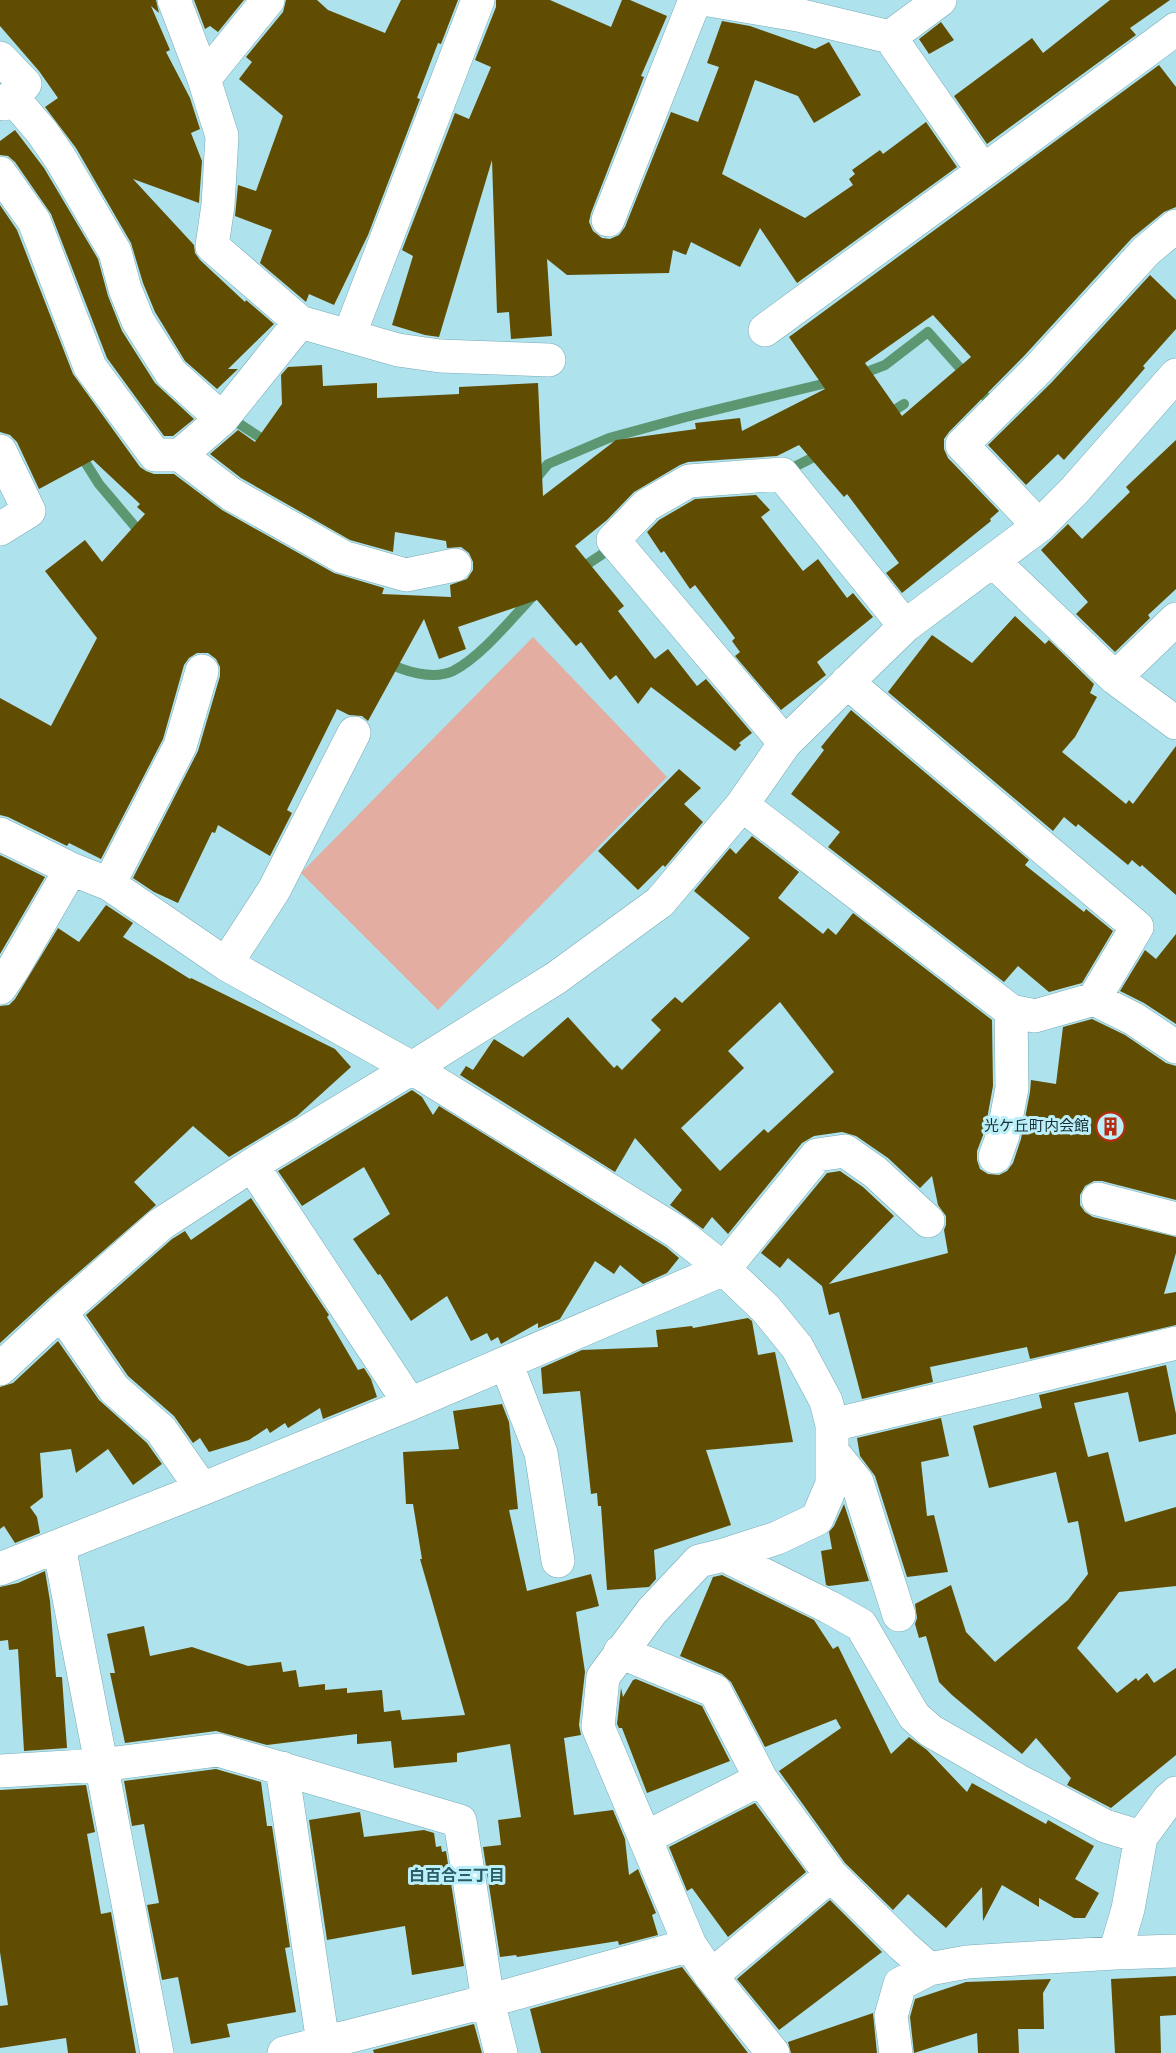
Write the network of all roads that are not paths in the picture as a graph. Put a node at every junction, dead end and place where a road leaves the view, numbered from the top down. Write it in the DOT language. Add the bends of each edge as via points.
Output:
graph roads {
  1 [pos="174,0"];
  2 [pos="268,0"];
  3 [pos="478,0"];
  4 [pos="695,0"];
  5 [pos="710,0"];
  6 [pos="940,0"];
  7 [pos="1176,29"];
  8 [pos="890,37"];
  9 [pos="0,58"];
  10 [pos="204,79"];
  11 [pos="12,96"];
  12 [pos="68,132"];
  13 [pos="983,171"];
  14 [pos="0,173"];
  15 [pos="608,220"];
  16 [pos="1176,226"];
  17 [pos="300,322"];
  18 [pos="765,330"];
  19 [pos="349,336"];
  20 [pos="549,360"];
  21 [pos="1176,375"];
  22 [pos="222,419"];
  23 [pos="0,451"];
  24 [pos="180,455"];
  25 [pos="1039,526"];
  26 [pos="0,529"];
  27 [pos="993,561"];
  28 [pos="455,565"];
  29 [pos="1176,619"];
  30 [pos="905,626"];
  31 [pos="202,671"];
  32 [pos="1115,678"];
  33 [pos="847,682"];
  34 [pos="1176,723"];
  35 [pos="354,733"];
  36 [pos="785,744"];
  37 [pos="742,805"];
  38 [pos="0,834"];
  39 [pos="71,869"];
  40 [pos="109,884"];
  41 [pos="226,964"];
  42 [pos="0,988"];
  43 [pos="1094,999"];
  44 [pos="1011,1011"];
  45 [pos="1176,1047"];
  46 [pos="412,1068"];
  47 [pos="995,1157"];
  48 [pos="252,1164"];
  49 [pos="1098,1199"];
  50 [pos="1176,1219"];
  51 [pos="928,1221"];
  52 [pos="724,1269"];
  53 [pos="61,1312"];
  54 [pos="1176,1343"];
  55 [pos="506,1363"];
  56 [pos="0,1369"];
  57 [pos="410,1404"];
  58 [pos="832,1438"];
  59 [pos="202,1489"];
  60 [pos="59,1546"];
  61 [pos="724,1555"];
  62 [pos="558,1561"];
  63 [pos="0,1569"];
  64 [pos="899,1615"];
  65 [pos="620,1652"];
  66 [pos="100,1765"];
  67 [pos="282,1768"];
  68 [pos="0,1771"];
  69 [pos="761,1779"];
  70 [pos="1176,1793"];
  71 [pos="1141,1837"];
  72 [pos="645,1838"];
  73 [pos="831,1875"];
  74 [pos="690,1945"];
  75 [pos="1176,1951"];
  76 [pos="1115,1953"];
  77 [pos="929,1969"];
  78 [pos="711,1976"];
  79 [pos="488,2001"];
  80 [pos="323,2043"];
  81 [pos="158,2053"];
  82 [pos="284,2053"];
  83 [pos="501,2053"];
  84 [pos="773,2053"];
  85 [pos="896,2053"];
  1 -- 10 [label="street"];
  2 -- 10 [label="street"];
  3 -- 19 [label="street"];
  4 -- 15 [label="street"];
  5 -- 8 [label="street" via="798,15"];
  6 -- 8 [label="street"];
  7 -- 13 [label="street"];
  8 -- 13 [label="street"];
  9 -- 11 [label="street"];
  10 -- 17 [label="street" via="222,136 212,246"];
  11 -- 12 [label="street"];
  11 -- 22 [label="street" via="60,158 115,252 138,321 171,372"];
  13 -- 18 [label="street"];
  14 -- 24 [label="street" via="34,221 90,367 155,455"];
  16 -- 25 [label="street" via="1146,251 962,445"];
  17 -- 19 [label="street"];
  17 -- 22 [label="street"];
  19 -- 20 [label="street" via="398,350 440,356"];
  21 -- 25 [label="street"];
  22 -- 24 [label="street"];
  23 -- 26 [label="street" via="29,511"];
  24 -- 28 [label="street" via="231,494 343,557 406,575"];
  25 -- 27 [label="street"];
  27 -- 30 [label="street"];
  27 -- 32 [label="street"];
  29 -- 32 [label="street"];
  30 -- 33 [label="street"];
  30 -- 36 [label="street" via="782,474 689,481 647,505 613,540"];
  31 -- 40 [label="street" via="180,746"];
  32 -- 34 [label="street"];
  33 -- 36 [label="street"];
  33 -- 43 [label="street" via="1137,927"];
  35 -- 41 [label="street" via="274,890"];
  36 -- 37 [label="street"];
  37 -- 44 [label="street"];
  37 -- 46 [label="street" via="660,902 556,978"];
  38 -- 39 [label="street"];
  39 -- 40 [label="street"];
  39 -- 42 [label="street"];
  40 -- 41 [label="street"];
  41 -- 46 [label="street"];
  43 -- 44 [label="street" via="1035,1016"];
  43 -- 45 [label="street"];
  44 -- 47 [label="street" via="1012,1088"];
  46 -- 48 [label="street"];
  46 -- 52 [label="street" via="677,1232"];
  48 -- 53 [label="street" via="161,1224"];
  48 -- 57 [label="street"];
  49 -- 50 [label="street"];
  51 -- 52 [label="street" via="845,1151 817,1155"];
  52 -- 55 [label="street"];
  52 -- 58 [label="street" via="766,1309 797,1347 826,1401"];
  53 -- 56 [label="street"];
  53 -- 59 [label="street" via="114,1389 161,1430"];
  54 -- 58 [label="street"];
  55 -- 57 [label="street"];
  55 -- 62 [label="street" via="541,1453"];
  57 -- 59 [label="street"];
  58 -- 61 [label="street" via="832,1484 817,1519 777,1538"];
  58 -- 64 [label="street" via="857,1482"];
  59 -- 60 [label="street"];
  60 -- 63 [label="street"];
  60 -- 66 [label="street"];
  61 -- 65 [label="street" via="699,1561"];
  61 -- 71 [label="street" via="861,1625 914,1716 931,1731 1105,1826"];
  65 -- 69 [label="street" via="716,1691"];
  65 -- 72 [label="street" via="603,1677 598,1726"];
  66 -- 67 [label="street" via="218,1750"];
  66 -- 68 [label="street"];
  66 -- 81 [label="street"];
  67 -- 79 [label="street" via="460,1821"];
  67 -- 80 [label="street"];
  69 -- 72 [label="street"];
  69 -- 73 [label="street"];
  70 -- 71 [label="street"];
  71 -- 76 [label="street" via="1128,1909"];
  72 -- 74 [label="street"];
  73 -- 77 [label="street"];
  73 -- 78 [label="street"];
  74 -- 78 [label="street"];
  74 -- 79 [label="street"];
  75 -- 76 [label="street"];
  76 -- 77 [label="street" via="967,1962"];
  77 -- 85 [label="street" via="900,1984 891,2016"];
  78 -- 84 [label="street"];
  79 -- 80 [label="street"];
  79 -- 83 [label="street"];
  80 -- 82 [label="street"];
}
